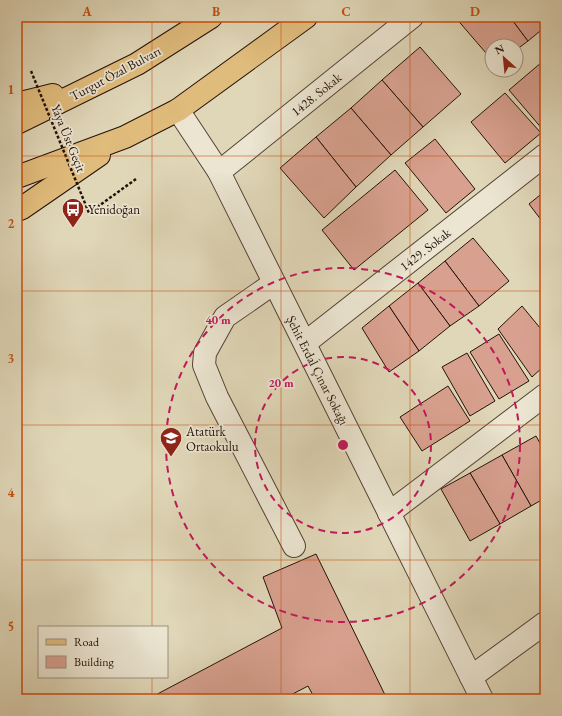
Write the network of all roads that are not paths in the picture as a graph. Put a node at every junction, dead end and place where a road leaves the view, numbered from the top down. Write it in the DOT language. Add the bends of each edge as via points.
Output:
graph roads {
  1 [pos="210,17"];
  2 [pos="306,17"];
  3 [pos="412,17"];
  4 [pos="137,64"];
  5 [pos="17,104"];
  6 [pos="178,110"];
  7 [pos="17,123"];
  8 [pos="125,137"];
  9 [pos="545,155"];
  10 [pos="219,172"];
  11 [pos="17,177"];
  12 [pos="19,210"];
  13 [pos="274,283"];
  14 [pos="305,343"];
  15 [pos="545,395"];
  16 [pos="389,513"];
  17 [pos="294,546"];
  18 [pos="545,623"];
  19 [pos="471,677"];
  20 [pos="482,699"];
  1 -- 4 [label="main road, Turgut Özal Bulvarı"];
  2 -- 6 [label="main road"];
  3 -- 10 [label="street, 1428. Sokak"];
  4 -- 5 [label="main road" via="65,91"];
  4 -- 7 [label="main road, Turgut Özal Bulvarı"];
  6 -- 8 [label="main road"];
  6 -- 10 [label="street, Şehit Erdal Çınar Sokağı"];
  8 -- 11 [label="main road"];
  8 -- 12 [label="main road"];
  9 -- 14 [label="street, 1429. Sokak"];
  10 -- 13 [label="street, Şehit Erdal Çınar Sokağı"];
  13 -- 14 [label="street, Şehit Erdal Çınar Sokağı"];
  13 -- 17 [label="street" via="225,317 205,352 204,365 217,397"];
  14 -- 16 [label="street, Şehit Erdal Çınar Sokağı"];
  15 -- 16 [label="street"];
  16 -- 19 [label="street, Şehit Erdal Çınar Sokağı"];
  18 -- 19 [label="street"];
  19 -- 20 [label="street, Şehit Erdal Çınar Sokağı"];
}
